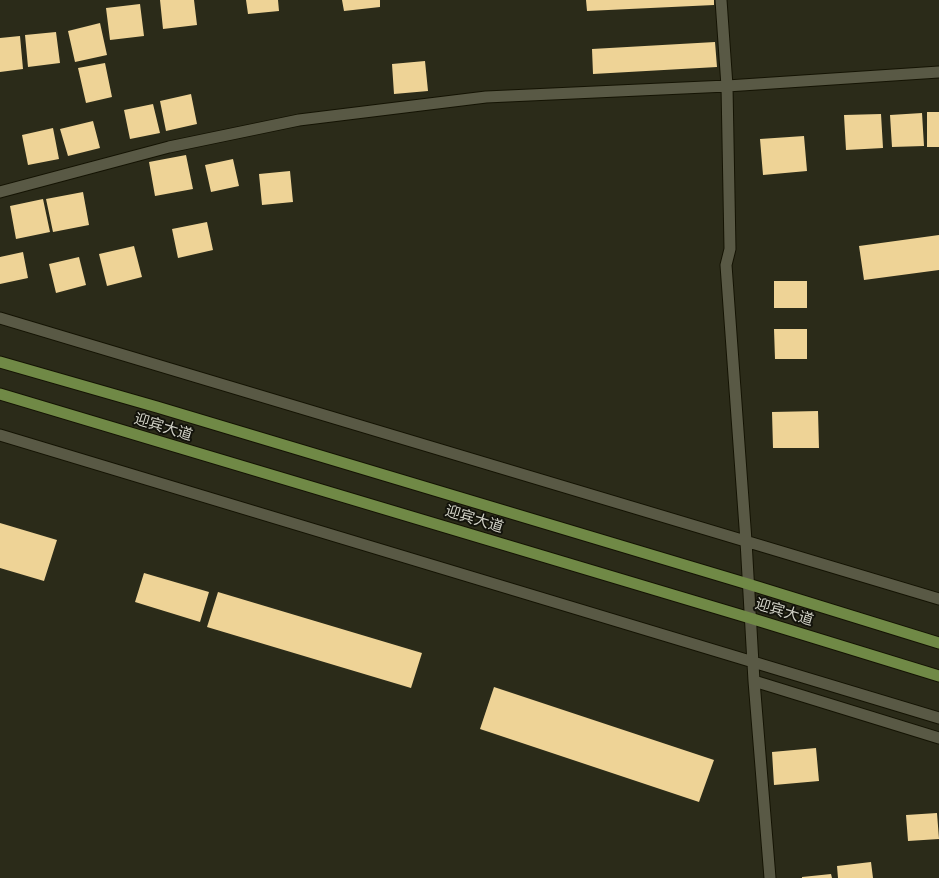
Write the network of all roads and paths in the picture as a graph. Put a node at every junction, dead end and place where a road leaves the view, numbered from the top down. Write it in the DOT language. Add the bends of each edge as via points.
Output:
graph roads {
  1 [pos="721,0"];
  2 [pos="939,72"];
  3 [pos="727,86"];
  4 [pos="0,192"];
  5 [pos="0,318"];
  6 [pos="0,362"];
  7 [pos="0,394"];
  8 [pos="0,435"];
  9 [pos="746,541"];
  10 [pos="748,584"];
  11 [pos="939,599"];
  12 [pos="750,618"];
  13 [pos="939,642"];
  14 [pos="753,662"];
  15 [pos="939,676"];
  16 [pos="754,681"];
  17 [pos="939,718"];
  18 [pos="939,738"];
  19 [pos="770,878"];
  1 -- 3 [label="street"];
  2 -- 3 [label="street"];
  3 -- 4 [label="street" via="486,97 299,120 169,147"];
  3 -- 9 [label="street" via="730,249 726,264"];
  5 -- 9 [label="street"];
  6 -- 10 [label="main road, 迎宾大道"];
  7 -- 12 [label="main road, 迎宾大道"];
  8 -- 14 [label="street"];
  9 -- 10 [label="street"];
  9 -- 11 [label="street"];
  10 -- 12 [label="street"];
  10 -- 13 [label="main road, 迎宾大道"];
  12 -- 14 [label="street"];
  12 -- 15 [label="main road, 迎宾大道"];
  14 -- 16 [label="street"];
  14 -- 17 [label="street"];
  16 -- 18 [label="street"];
  16 -- 19 [label="street"];
}
